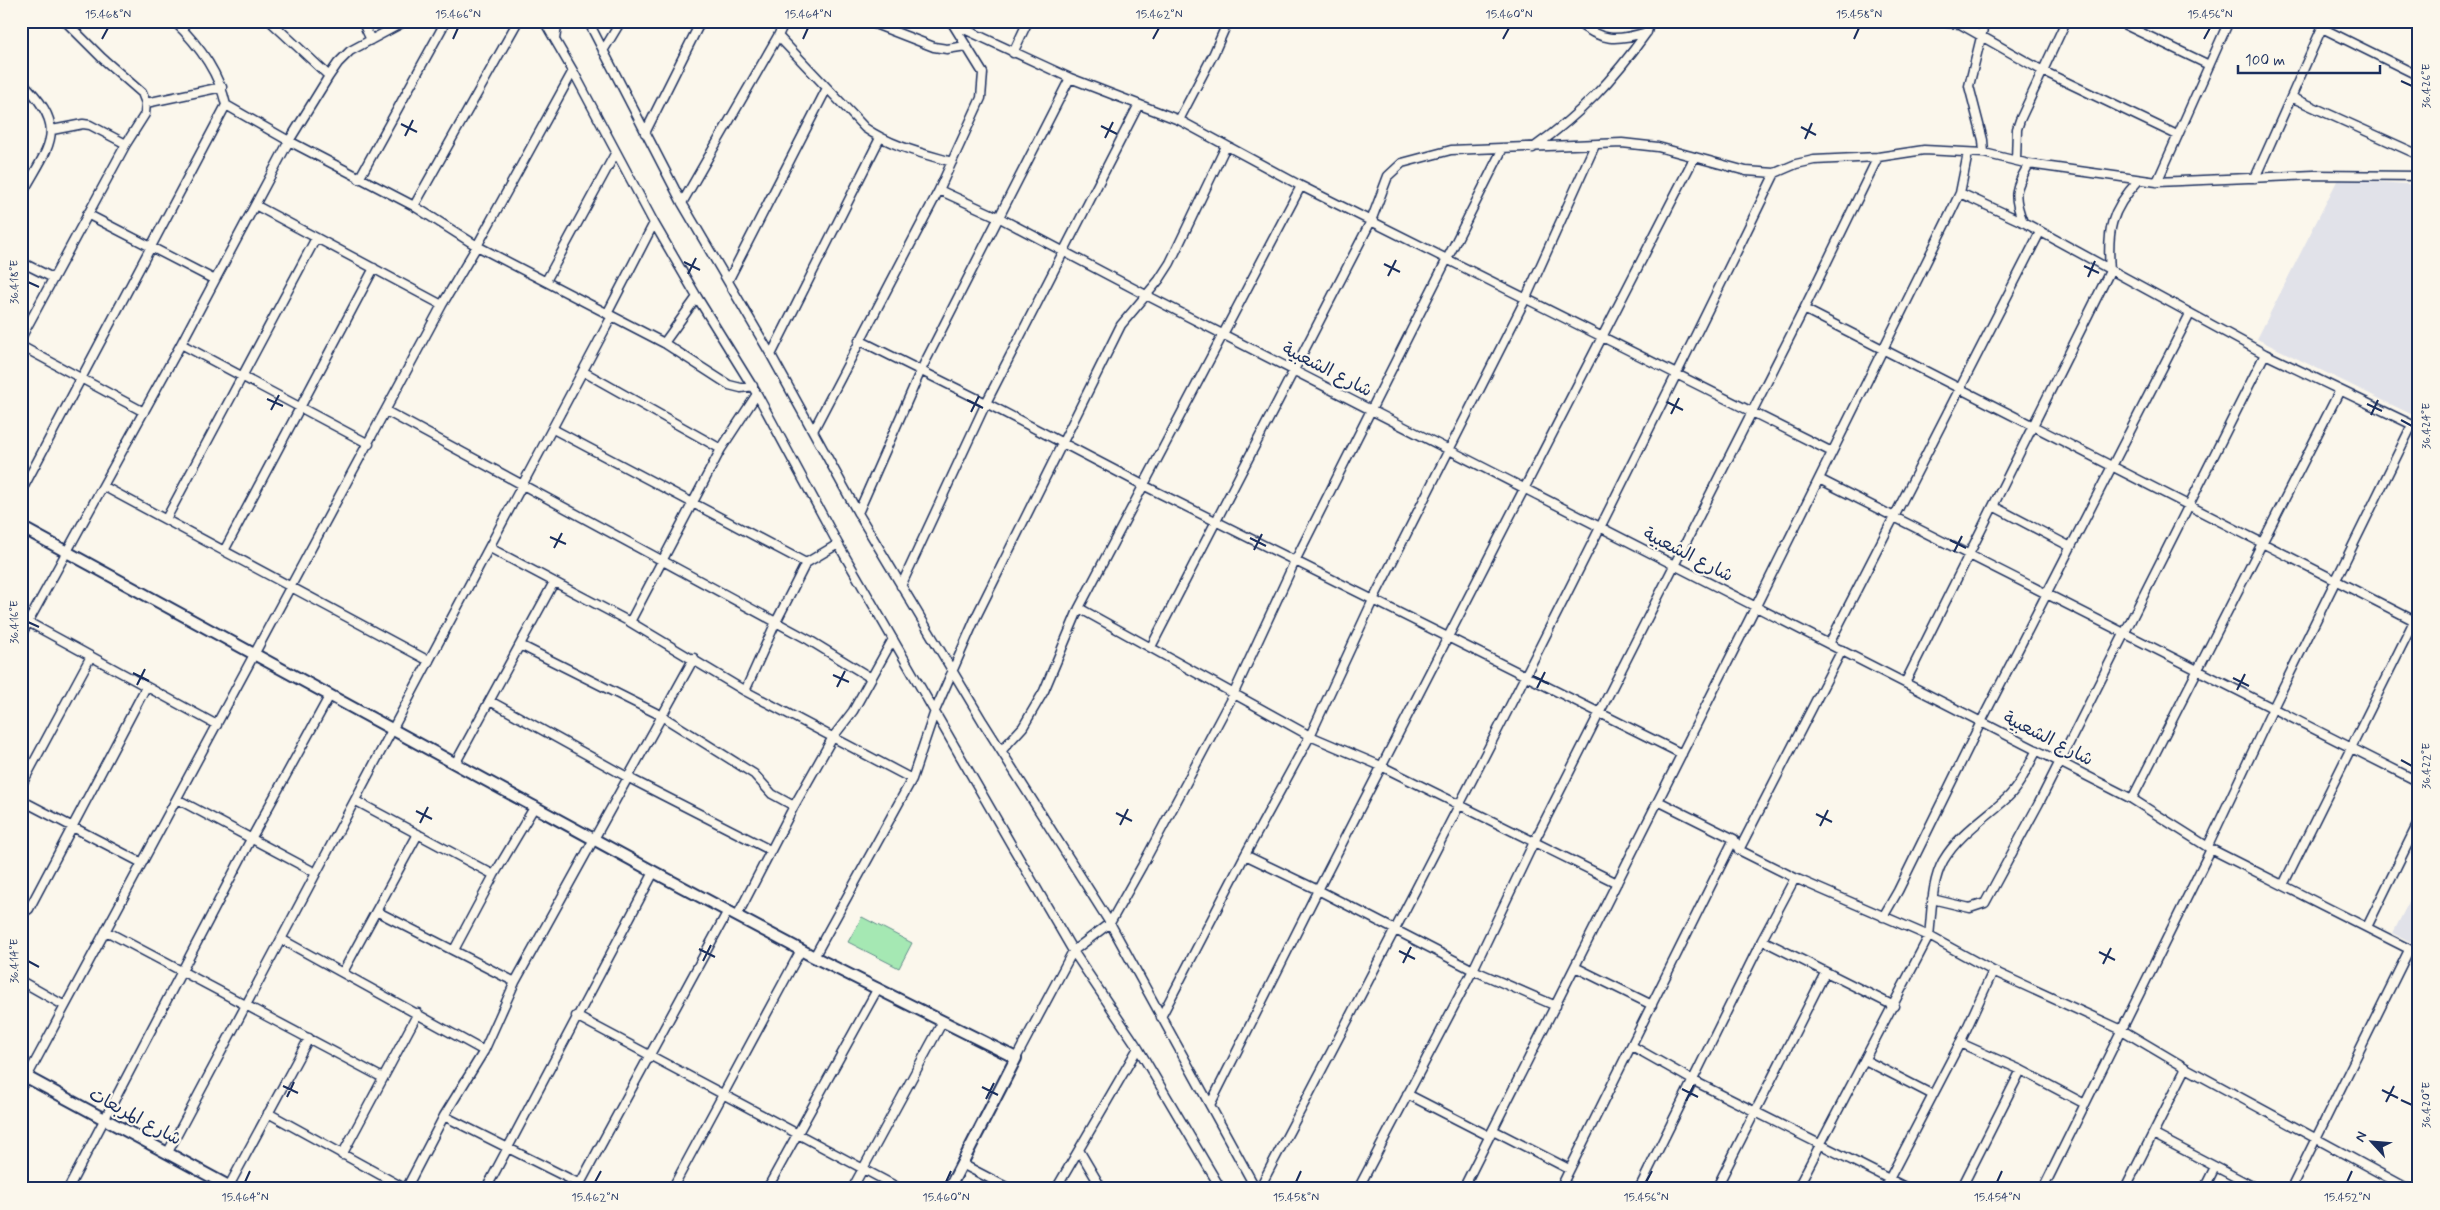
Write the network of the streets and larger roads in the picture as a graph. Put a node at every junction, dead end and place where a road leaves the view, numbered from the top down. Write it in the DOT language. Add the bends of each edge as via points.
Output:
graph roads {
  1 [pos="65,21"];
  2 [pos="270,21"];
  3 [pos="362,21"];
  4 [pos="406,21"];
  5 [pos="446,21"];
  6 [pos="518,21"];
  7 [pos="544,21"];
  8 [pos="558,21"];
  9 [pos="588,21"];
  10 [pos="621,21"];
  11 [pos="701,21"];
  12 [pos="785,21"];
  13 [pos="867,21"];
  14 [pos="1028,21"];
  15 [pos="1228,21"];
  16 [pos="1576,21"];
  17 [pos="1650,21"];
  18 [pos="1931,21"];
  19 [pos="1985,21"];
  20 [pos="2066,21"];
  21 [pos="2117,21"];
  22 [pos="2229,21"];
  23 [pos="177,22"];
  24 [pos="1960,22"];
  25 [pos="951,24"];
  26 [pos="2324,24"];
  27 [pos="1647,32"];
  28 [pos="778,36"];
  29 [pos="1982,38"];
  30 [pos="555,39"];
  31 [pos="371,40"];
  32 [pos="966,46"];
  33 [pos="603,51"];
  34 [pos="1013,53"];
  35 [pos="2209,65"];
  36 [pos="573,71"];
  37 [pos="2043,71"];
  38 [pos="329,76"];
  39 [pos="2419,76"];
  40 [pos="1070,78"];
  41 [pos="21,81"];
  42 [pos="222,87"];
  43 [pos="827,88"];
  44 [pos="2291,97"];
  45 [pos="146,103"];
  46 [pos="226,105"];
  47 [pos="1138,106"];
  48 [pos="1179,120"];
  49 [pos="52,130"];
  50 [pos="644,133"];
  51 [pos="2177,135"];
  52 [pos="880,138"];
  53 [pos="289,141"];
  54 [pos="126,144"];
  55 [pos="1595,145"];
  56 [pos="1226,146"];
  57 [pos="1503,148"];
  58 [pos="1533,148"];
  59 [pos="616,152"];
  60 [pos="1968,153"];
  61 [pos="1984,153"];
  62 [pos="2419,155"];
  63 [pos="1878,157"];
  64 [pos="1694,158"];
  65 [pos="2016,160"];
  66 [pos="952,162"];
  67 [pos="2029,164"];
  68 [pos="1774,173"];
  69 [pos="2419,176"];
  70 [pos="359,178"];
  71 [pos="2255,178"];
  72 [pos="2138,181"];
  73 [pos="2157,182"];
  74 [pos="1301,186"];
  75 [pos="939,190"];
  76 [pos="1960,192"];
  77 [pos="21,196"];
  78 [pos="682,203"];
  79 [pos="255,204"];
  80 [pos="414,206"];
  81 [pos="87,214"];
  82 [pos="998,217"];
  83 [pos="1371,221"];
  84 [pos="2023,222"];
  85 [pos="654,223"];
  86 [pos="2040,232"];
  87 [pos="316,238"];
  88 [pos="477,246"];
  89 [pos="152,247"];
  90 [pos="1064,252"];
  91 [pos="1447,259"];
  92 [pos="21,262"];
  93 [pos="374,268"];
  94 [pos="2110,271"];
  95 [pos="53,278"];
  96 [pos="215,280"];
  97 [pos="546,281"];
  98 [pos="728,281"];
  99 [pos="1146,296"];
  100 [pos="697,297"];
  101 [pos="1526,298"];
  102 [pos="442,305"];
  103 [pos="1804,310"];
  104 [pos="2190,314"];
  105 [pos="609,315"];
  106 [pos="1223,334"];
  107 [pos="1601,336"];
  108 [pos="21,338"];
  109 [pos="859,340"];
  110 [pos="664,343"];
  111 [pos="182,344"];
  112 [pos="21,346"];
  113 [pos="1883,350"];
  114 [pos="771,354"];
  115 [pos="2265,354"];
  116 [pos="921,370"];
  117 [pos="1294,370"];
  118 [pos="584,372"];
  119 [pos="1677,374"];
  120 [pos="242,376"];
  121 [pos="82,378"];
  122 [pos="753,386"];
  123 [pos="1960,389"];
  124 [pos="2340,390"];
  125 [pos="758,394"];
  126 [pos="986,403"];
  127 [pos="301,407"];
  128 [pos="1371,409"];
  129 [pos="386,411"];
  130 [pos="1752,411"];
  131 [pos="144,412"];
  132 [pos="2033,426"];
  133 [pos="2416,427"];
  134 [pos="553,429"];
  135 [pos="813,431"];
  136 [pos="1063,443"];
  137 [pos="369,444"];
  138 [pos="722,449"];
  139 [pos="1449,449"];
  140 [pos="1832,452"];
  141 [pos="2112,467"];
  142 [pos="1819,479"];
  143 [pos="1143,485"];
  144 [pos="103,486"];
  145 [pos="523,486"];
  146 [pos="1524,488"];
  147 [pos="21,492"];
  148 [pos="694,503"];
  149 [pos="1993,506"];
  150 [pos="2189,506"];
  151 [pos="858,513"];
  152 [pos="1895,517"];
  153 [pos="166,519"];
  154 [pos="1216,522"];
  155 [pos="21,527"];
  156 [pos="1602,527"];
  157 [pos="2262,543"];
  158 [pos="838,544"];
  159 [pos="2071,547"];
  160 [pos="490,548"];
  161 [pos="224,551"];
  162 [pos="66,553"];
  163 [pos="1969,554"];
  164 [pos="1295,561"];
  165 [pos="662,562"];
  166 [pos="806,563"];
  167 [pos="1674,564"];
  168 [pos="2335,580"];
  169 [pos="554,582"];
  170 [pos="291,586"];
  171 [pos="901,586"];
  172 [pos="2047,594"];
  173 [pos="1373,600"];
  174 [pos="1756,606"];
  175 [pos="1079,608"];
  176 [pos="2419,611"];
  177 [pos="28,622"];
  178 [pos="630,622"];
  179 [pos="2416,622"];
  180 [pos="775,624"];
  181 [pos="2124,633"];
  182 [pos="21,635"];
  183 [pos="1447,637"];
  184 [pos="893,639"];
  185 [pos="1829,644"];
  186 [pos="520,645"];
  187 [pos="1152,647"];
  188 [pos="1842,650"];
  189 [pos="254,654"];
  190 [pos="90,658"];
  191 [pos="694,658"];
  192 [pos="429,661"];
  193 [pos="2197,670"];
  194 [pos="952,672"];
  195 [pos="1526,676"];
  196 [pos="871,678"];
  197 [pos="1905,683"];
  198 [pos="146,687"];
  199 [pos="745,690"];
  200 [pos="330,695"];
  201 [pos="1233,695"];
  202 [pos="490,701"];
  203 [pos="2273,708"];
  204 [pos="935,711"];
  205 [pos="1599,712"];
  206 [pos="660,715"];
  207 [pos="1981,722"];
  208 [pos="217,725"];
  209 [pos="392,729"];
  210 [pos="1310,736"];
  211 [pos="833,737"];
  212 [pos="2350,747"];
  213 [pos="1002,750"];
  214 [pos="2037,750"];
  215 [pos="1682,754"];
  216 [pos="2060,762"];
  217 [pos="455,764"];
  218 [pos="1381,766"];
  219 [pos="629,778"];
  220 [pos="912,779"];
  221 [pos="2419,782"];
  222 [pos="21,786"];
  223 [pos="177,799"];
  224 [pos="2132,799"];
  225 [pos="21,800"];
  226 [pos="356,801"];
  227 [pos="1658,802"];
  228 [pos="1461,805"];
  229 [pos="535,806"];
  230 [pos="794,806"];
  231 [pos="2419,821"];
  232 [pos="72,826"];
  233 [pos="418,834"];
  234 [pos="251,839"];
  235 [pos="594,840"];
  236 [pos="1734,840"];
  237 [pos="1534,842"];
  238 [pos="2210,848"];
  239 [pos="770,850"];
  240 [pos="1739,850"];
  241 [pos="1245,855"];
  242 [pos="142,863"];
  243 [pos="654,872"];
  244 [pos="316,873"];
  245 [pos="494,875"];
  246 [pos="1796,878"];
  247 [pos="1618,883"];
  248 [pos="2283,884"];
  249 [pos="1318,890"];
  250 [pos="1932,899"];
  251 [pos="376,911"];
  252 [pos="732,913"];
  253 [pos="21,914"];
  254 [pos="1883,917"];
  255 [pos="1110,924"];
  256 [pos="2367,927"];
  257 [pos="106,931"];
  258 [pos="1396,931"];
  259 [pos="1929,936"];
  260 [pos="281,939"];
  261 [pos="1762,940"];
  262 [pos="454,950"];
  263 [pos="801,950"];
  264 [pos="2409,950"];
  265 [pos="1074,951"];
  266 [pos="2419,954"];
  267 [pos="814,957"];
  268 [pos="1575,967"];
  269 [pos="1473,970"];
  270 [pos="1993,971"];
  271 [pos="182,972"];
  272 [pos="343,972"];
  273 [pos="1825,973"];
  274 [pos="21,981"];
  275 [pos="515,982"];
  276 [pos="878,988"];
  277 [pos="246,1004"];
  278 [pos="1652,1005"];
  279 [pos="66,1006"];
  280 [pos="1556,1006"];
  281 [pos="1894,1006"];
  282 [pos="418,1013"];
  283 [pos="576,1016"];
  284 [pos="1161,1017"];
  285 [pos="943,1021"];
  286 [pos="2122,1030"];
  287 [pos="309,1038"];
  288 [pos="1960,1043"];
  289 [pos="1632,1046"];
  290 [pos="1138,1048"];
  291 [pos="484,1050"];
  292 [pos="650,1055"];
  293 [pos="1016,1058"];
  294 [pos="1865,1060"];
  295 [pos="2186,1068"];
  296 [pos="2021,1070"];
  297 [pos="24,1075"];
  298 [pos="383,1078"];
  299 [pos="1694,1081"];
  300 [pos="21,1088"];
  301 [pos="1407,1094"];
  302 [pos="723,1095"];
  303 [pos="1933,1095"];
  304 [pos="2085,1104"];
  305 [pos="1210,1105"];
  306 [pos="1756,1110"];
  307 [pos="268,1113"];
  308 [pos="444,1116"];
  309 [pos="104,1118"];
  310 [pos="1491,1133"];
  311 [pos="2153,1134"];
  312 [pos="796,1135"];
  313 [pos="2317,1138"];
  314 [pos="1821,1143"];
  315 [pos="508,1148"];
  316 [pos="1079,1150"];
  317 [pos="168,1152"];
  318 [pos="342,1155"];
  319 [pos="962,1164"];
  320 [pos="2215,1167"];
  321 [pos="862,1169"];
  322 [pos="1569,1169"];
  323 [pos="1889,1179"];
  324 [pos="578,1186"];
  325 [pos="1561,1186"];
  326 [pos="231,1187"];
  327 [pos="68,1189"];
  328 [pos="406,1189"];
  329 [pos="486,1189"];
  330 [pos="672,1189"];
  331 [pos="767,1189"];
  332 [pos="852,1189"];
  333 [pos="901,1189"];
  334 [pos="949,1189"];
  335 [pos="1010,1189"];
  336 [pos="1056,1189"];
  337 [pos="1102,1189"];
  338 [pos="1221,1189"];
  339 [pos="1257,1189"];
  340 [pos="1358,1189"];
  341 [pos="1463,1189"];
  342 [pos="1574,1189"];
  343 [pos="1639,1189"];
  344 [pos="1716,1189"];
  345 [pos="1797,1189"];
  346 [pos="1884,1189"];
  347 [pos="1909,1189"];
  348 [pos="1961,1189"];
  349 [pos="2043,1189"];
  350 [pos="2125,1189"];
  351 [pos="2204,1189"];
  352 [pos="2258,1189"];
  353 [pos="2291,1189"];
  354 [pos="2409,1189"];
  1 -- 45 [label="street" via="142,92"];
  2 -- 38 [label="street"];
  3 -- 31 [label="street"];
  4 -- 31 [label="street"];
  5 -- 70 [label="street"];
  6 -- 80 [label="street"];
  7 -- 30 [label="street"];
  8 -- 30 [label="street"];
  9 -- 33 [label="street"];
  10 -- 33 [label="street"];
  11 -- 50 [label="street"];
  12 -- 28 [label="street"];
  13 -- 32 [label="street" via="934,47"];
  14 -- 34 [label="street"];
  15 -- 48 [label="street"];
  16 -- 27 [label="street" via="1590,32 1608,38 1624,39"];
  17 -- 27 [label="street"];
  18 -- 24 [label="street"];
  19 -- 29 [label="street"];
  20 -- 37 [label="street"];
  21 -- 35 [label="street"];
  22 -- 35 [label="street"];
  23 -- 42 [label="street" via="210,65"];
  24 -- 29 [label="street"];
  25 -- 32 [label="street"];
  25 -- 34 [label="street"];
  26 -- 39 [label="street"];
  26 -- 44 [label="street"];
  27 -- 58 [label="street" via="1622,66 1583,109"];
  28 -- 43 [label="street"];
  28 -- 78 [label="street"];
  29 -- 37 [label="street"];
  29 -- 61 [label="street" via="1970,86"];
  30 -- 36 [label="street"];
  31 -- 38 [label="street" via="350,51"];
  32 -- 66 [label="street" via="983,73 984,81 981,98"];
  33 -- 50 [label="street"];
  34 -- 40 [label="street"];
  35 -- 51 [label="street"];
  36 -- 59 [label="street"];
  36 -- 88 [label="street"];
  37 -- 51 [label="street"];
  37 -- 65 [label="street" via="2017,129"];
  38 -- 53 [label="street"];
  40 -- 47 [label="street"];
  40 -- 82 [label="street"];
  41 -- 49 [label="street" via="49,117"];
  42 -- 45 [label="street"];
  42 -- 46 [label="street"];
  43 -- 52 [label="street" via="864,128"];
  43 -- 98 [label="street"];
  44 -- 62 [label="street"];
  44 -- 71 [label="street"];
  45 -- 54 [label="street" via="145,114"];
  46 -- 53 [label="street"];
  46 -- 89 [label="street"];
  47 -- 48 [label="street"];
  47 -- 90 [label="street"];
  48 -- 56 [label="street"];
  49 -- 54 [label="street" via="83,124"];
  49 -- 77 [label="street" via="50,143"];
  50 -- 78 [label="street"];
  51 -- 73 [label="street"];
  52 -- 66 [label="street"];
  52 -- 114 [label="street"];
  53 -- 70 [label="street"];
  53 -- 79 [label="street"];
  54 -- 81 [label="street"];
  55 -- 58 [label="street"];
  55 -- 64 [label="street" via="1622,143 1658,147"];
  55 -- 101 [label="street"];
  56 -- 74 [label="street"];
  56 -- 99 [label="street" via="1170,263"];
  57 -- 58 [label="street"];
  57 -- 83 [label="street" via="1451,150 1402,163 1388,176"];
  57 -- 91 [label="street"];
  59 -- 85 [label="street"];
  59 -- 97 [label="street"];
  60 -- 61 [label="street"];
  60 -- 63 [label="street" via="1924,150"];
  60 -- 76 [label="street"];
  61 -- 65 [label="street"];
  63 -- 68 [label="street" via="1814,160"];
  63 -- 103 [label="street"];
  64 -- 68 [label="street"];
  64 -- 107 [label="street"];
  65 -- 67 [label="street"];
  66 -- 75 [label="street"];
  67 -- 72 [label="street"];
  67 -- 84 [label="street" via="2016,187 2015,197"];
  68 -- 119 [label="street"];
  69 -- 71 [label="street"];
  70 -- 80 [label="street"];
  71 -- 73 [label="street"];
  72 -- 73 [label="street"];
  72 -- 94 [label="street" via="2120,203 2111,224"];
  74 -- 83 [label="street"];
  74 -- 106 [label="street"];
  75 -- 82 [label="street, شارع الشعبية"];
  75 -- 109 [label="street"];
  76 -- 84 [label="street"];
  76 -- 113 [label="street"];
  78 -- 98 [label="street"];
  79 -- 87 [label="street"];
  79 -- 96 [label="street"];
  80 -- 88 [label="street"];
  81 -- 89 [label="street"];
  81 -- 95 [label="street"];
  82 -- 90 [label="street, شارع الشعبية"];
  82 -- 116 [label="street"];
  83 -- 91 [label="street"];
  83 -- 117 [label="street"];
  84 -- 86 [label="street"];
  85 -- 100 [label="street"];
  85 -- 105 [label="street"];
  86 -- 94 [label="street"];
  86 -- 123 [label="street"];
  87 -- 93 [label="street"];
  87 -- 120 [label="street"];
  88 -- 97 [label="street"];
  88 -- 102 [label="street"];
  89 -- 96 [label="street"];
  89 -- 121 [label="street"];
  90 -- 99 [label="street, شارع الشعبية"];
  90 -- 126 [label="street"];
  91 -- 101 [label="street"];
  91 -- 128 [label="street"];
  92 -- 95 [label="street"];
  93 -- 102 [label="street"];
  93 -- 127 [label="street"];
  94 -- 104 [label="street"];
  94 -- 132 [label="street"];
  95 -- 108 [label="street"];
  96 -- 111 [label="street"];
  97 -- 105 [label="street"];
  98 -- 114 [label="street"];
  99 -- 106 [label="street, شارع الشعبية"];
  99 -- 136 [label="street" via="1121,325"];
  100 -- 110 [label="street"];
  100 -- 122 [label="street"];
  101 -- 107 [label="street"];
  101 -- 139 [label="street"];
  102 -- 129 [label="street"];
  103 -- 113 [label="street"];
  103 -- 130 [label="street"];
  104 -- 115 [label="street"];
  104 -- 141 [label="street"];
  105 -- 110 [label="street"];
  105 -- 118 [label="street"];
  106 -- 117 [label="street, شارع الشعبية"];
  106 -- 143 [label="street"];
  107 -- 119 [label="street"];
  107 -- 146 [label="street"];
  109 -- 116 [label="street"];
  109 -- 135 [label="street"];
  110 -- 122 [label="street" via="729,385"];
  111 -- 120 [label="street"];
  111 -- 131 [label="street"];
  112 -- 121 [label="street"];
  113 -- 123 [label="street"];
  113 -- 140 [label="street"];
  114 -- 135 [label="street"];
  115 -- 124 [label="street"];
  115 -- 150 [label="street"];
  116 -- 126 [label="street"];
  116 -- 151 [label="street"];
  117 -- 128 [label="street, شارع الشعبية"];
  117 -- 154 [label="street"];
  118 -- 134 [label="street"];
  118 -- 138 [label="street"];
  119 -- 130 [label="street"];
  119 -- 156 [label="street"];
  120 -- 127 [label="street"];
  120 -- 153 [label="street"];
  121 -- 131 [label="street"];
  121 -- 147 [label="street"];
  122 -- 125 [label="street"];
  123 -- 132 [label="street"];
  123 -- 152 [label="street"];
  124 -- 133 [label="street"];
  124 -- 157 [label="street"];
  125 -- 138 [label="street"];
  125 -- 158 [label="street"];
  126 -- 136 [label="street"];
  126 -- 171 [label="street"];
  127 -- 137 [label="street"];
  127 -- 161 [label="street"];
  128 -- 139 [label="street, شارع الشعبية"];
  128 -- 164 [label="street"];
  129 -- 137 [label="street"];
  129 -- 145 [label="street"];
  130 -- 140 [label="street"];
  130 -- 167 [label="street"];
  131 -- 144 [label="street"];
  132 -- 141 [label="street"];
  132 -- 149 [label="street"];
  133 -- 168 [label="street"];
  134 -- 145 [label="street"];
  134 -- 148 [label="street"];
  135 -- 151 [label="street"];
  136 -- 143 [label="street"];
  136 -- 194 [label="street"];
  137 -- 170 [label="street"];
  138 -- 148 [label="street"];
  139 -- 146 [label="street, شارع الشعبية"];
  139 -- 173 [label="street"];
  140 -- 142 [label="street"];
  141 -- 150 [label="street"];
  141 -- 159 [label="street"];
  142 -- 152 [label="street"];
  142 -- 174 [label="street"];
  143 -- 154 [label="street"];
  143 -- 175 [label="street"];
  144 -- 153 [label="street"];
  144 -- 162 [label="street"];
  145 -- 160 [label="street"];
  145 -- 165 [label="street"];
  146 -- 156 [label="street, شارع الشعبية"];
  146 -- 183 [label="street"];
  148 -- 165 [label="street"];
  148 -- 166 [label="street"];
  149 -- 159 [label="street"];
  149 -- 163 [label="street"];
  150 -- 157 [label="street"];
  150 -- 181 [label="street"];
  151 -- 171 [label="street"];
  152 -- 163 [label="street"];
  152 -- 185 [label="street"];
  153 -- 161 [label="street"];
  154 -- 164 [label="street"];
  154 -- 187 [label="street"];
  155 -- 162 [label="street"];
  156 -- 167 [label="street, شارع الشعبية"];
  156 -- 195 [label="street"];
  157 -- 168 [label="street"];
  157 -- 193 [label="street"];
  158 -- 166 [label="street"];
  158 -- 184 [label="street"];
  159 -- 172 [label="street"];
  160 -- 169 [label="street"];
  160 -- 192 [label="street"];
  161 -- 170 [label="street"];
  162 -- 177 [label="street"];
  162 -- 189 [label="street"];
  163 -- 172 [label="street"];
  163 -- 197 [label="street"];
  164 -- 173 [label="street"];
  164 -- 201 [label="street"];
  165 -- 178 [label="street"];
  165 -- 180 [label="street"];
  166 -- 180 [label="street"];
  167 -- 174 [label="street, شارع الشعبية"];
  167 -- 205 [label="street"];
  168 -- 179 [label="street"];
  168 -- 203 [label="street"];
  169 -- 178 [label="street"];
  169 -- 186 [label="street"];
  170 -- 189 [label="street"];
  170 -- 192 [label="street"];
  171 -- 194 [label="street"];
  172 -- 181 [label="street"];
  172 -- 207 [label="street"];
  173 -- 183 [label="street"];
  173 -- 210 [label="street"];
  174 -- 185 [label="street, شارع الشعبية"];
  174 -- 215 [label="street"];
  175 -- 187 [label="street"];
  175 -- 213 [label="street" via="1044,691 1023,727"];
  176 -- 179 [label="street"];
  177 -- 182 [label="street"];
  177 -- 190 [label="street"];
  178 -- 191 [label="street"];
  179 -- 212 [label="street"];
  180 -- 196 [label="street" via="809,640"];
  180 -- 199 [label="street"];
  181 -- 193 [label="street"];
  181 -- 216 [label="street"];
  183 -- 195 [label="street"];
  183 -- 218 [label="street"];
  184 -- 196 [label="street"];
  184 -- 204 [label="street"];
  185 -- 188 [label="street, شارع الشعبية"];
  186 -- 202 [label="street"];
  186 -- 206 [label="street"];
  187 -- 201 [label="street"];
  188 -- 197 [label="street, شارع الشعبية"];
  188 -- 240 [label="street"];
  189 -- 200 [label="street"];
  189 -- 208 [label="street"];
  190 -- 198 [label="street"];
  190 -- 222 [label="street"];
  191 -- 199 [label="street"];
  191 -- 206 [label="street"];
  192 -- 209 [label="street"];
  193 -- 203 [label="street"];
  193 -- 224 [label="street"];
  194 -- 204 [label="street"];
  194 -- 213 [label="street"];
  195 -- 205 [label="street"];
  195 -- 228 [label="street"];
  196 -- 211 [label="street" via="853,711"];
  197 -- 207 [label="street, شارع الشعبية"];
  198 -- 208 [label="street"];
  198 -- 232 [label="street"];
  199 -- 211 [label="street"];
  200 -- 209 [label="street"];
  200 -- 234 [label="street"];
  201 -- 210 [label="street"];
  201 -- 255 [label="street"];
  202 -- 217 [label="street"];
  202 -- 219 [label="street"];
  203 -- 212 [label="street"];
  203 -- 238 [label="street"];
  204 -- 220 [label="street"];
  204 -- 265 [label="street"];
  205 -- 215 [label="street"];
  205 -- 237 [label="street"];
  206 -- 219 [label="street"];
  206 -- 230 [label="street" via="754,774 772,794"];
  207 -- 214 [label="street, شارع الشعبية"];
  207 -- 254 [label="street"];
  208 -- 223 [label="street"];
  209 -- 217 [label="street"];
  209 -- 226 [label="street"];
  210 -- 218 [label="street"];
  210 -- 241 [label="street"];
  211 -- 220 [label="street"];
  211 -- 230 [label="street"];
  212 -- 221 [label="street"];
  212 -- 248 [label="street"];
  213 -- 255 [label="street"];
  214 -- 216 [label="street, شارع الشعبية"];
  214 -- 250 [label="street" via="2018,786 1960,839 1943,861"];
  215 -- 227 [label="street"];
  216 -- 224 [label="street, شارع الشعبية"];
  216 -- 250 [label="street" via="1985,903 1970,908"];
  217 -- 229 [label="street"];
  218 -- 228 [label="street"];
  218 -- 249 [label="street"];
  219 -- 235 [label="street"];
  219 -- 239 [label="street"];
  220 -- 267 [label="street"];
  223 -- 234 [label="street"];
  223 -- 242 [label="street"];
  224 -- 238 [label="street, شارع الشعبية"];
  225 -- 232 [label="street"];
  226 -- 233 [label="street"];
  226 -- 244 [label="street"];
  227 -- 236 [label="street"];
  227 -- 247 [label="street"];
  228 -- 237 [label="street"];
  228 -- 258 [label="street"];
  229 -- 235 [label="street"];
  229 -- 245 [label="street"];
  230 -- 239 [label="street"];
  231 -- 256 [label="street"];
  232 -- 242 [label="street"];
  232 -- 253 [label="street" via="29,909"];
  233 -- 245 [label="street"];
  233 -- 251 [label="street"];
  234 -- 244 [label="street"];
  234 -- 271 [label="street"];
  235 -- 243 [label="street"];
  235 -- 275 [label="street"];
  236 -- 240 [label="street"];
  236 -- 278 [label="street"];
  237 -- 247 [label="street"];
  237 -- 269 [label="street"];
  238 -- 248 [label="street, شارع الشعبية"];
  238 -- 286 [label="street"];
  239 -- 252 [label="street"];
  240 -- 246 [label="street"];
  241 -- 249 [label="street"];
  241 -- 284 [label="street"];
  242 -- 257 [label="street"];
  243 -- 252 [label="street"];
  243 -- 283 [label="street"];
  244 -- 260 [label="street"];
  245 -- 262 [label="street"];
  246 -- 254 [label="street"];
  246 -- 261 [label="street"];
  247 -- 268 [label="street"];
  248 -- 256 [label="street, شارع الشعبية"];
  249 -- 258 [label="street"];
  249 -- 305 [label="street"];
  250 -- 259 [label="street"];
  251 -- 262 [label="street"];
  251 -- 272 [label="street"];
  252 -- 263 [label="street"];
  252 -- 292 [label="street"];
  254 -- 259 [label="street"];
  255 -- 265 [label="street"];
  255 -- 284 [label="street"];
  256 -- 264 [label="street, شارع الشعبية"];
  257 -- 271 [label="street"];
  257 -- 279 [label="street"];
  258 -- 269 [label="street"];
  258 -- 339 [label="street"];
  259 -- 270 [label="street"];
  259 -- 281 [label="street"];
  260 -- 272 [label="street"];
  260 -- 277 [label="street"];
  261 -- 273 [label="street"];
  261 -- 299 [label="street"];
  262 -- 275 [label="street"];
  263 -- 267 [label="street"];
  263 -- 302 [label="street"];
  264 -- 266 [label="street, شارع الشعبية"];
  264 -- 313 [label="street"];
  265 -- 290 [label="street"];
  265 -- 293 [label="street"];
  267 -- 276 [label="street"];
  268 -- 278 [label="street"];
  268 -- 280 [label="street"];
  269 -- 280 [label="street"];
  269 -- 301 [label="street"];
  270 -- 286 [label="street"];
  270 -- 288 [label="street"];
  271 -- 277 [label="street"];
  271 -- 309 [label="street"];
  272 -- 282 [label="street"];
  273 -- 281 [label="street"];
  273 -- 306 [label="street"];
  274 -- 279 [label="street"];
  275 -- 291 [label="street"];
  276 -- 285 [label="street"];
  276 -- 312 [label="street"];
  277 -- 287 [label="street"];
  277 -- 317 [label="street"];
  278 -- 289 [label="street"];
  279 -- 297 [label="street"];
  280 -- 310 [label="street"];
  281 -- 294 [label="street"];
  282 -- 291 [label="street"];
  282 -- 298 [label="street"];
  283 -- 292 [label="street"];
  283 -- 315 [label="street"];
  284 -- 305 [label="street"];
  285 -- 293 [label="street"];
  285 -- 321 [label="street"];
  286 -- 295 [label="street"];
  286 -- 304 [label="street"];
  287 -- 298 [label="street"];
  287 -- 307 [label="street"];
  288 -- 296 [label="street"];
  288 -- 303 [label="street"];
  289 -- 299 [label="street"];
  289 -- 322 [label="street"];
  290 -- 316 [label="street"];
  290 -- 338 [label="street"];
  291 -- 308 [label="street"];
  292 -- 302 [label="street"];
  292 -- 324 [label="street"];
  293 -- 319 [label="street"];
  294 -- 303 [label="street"];
  294 -- 314 [label="street"];
  295 -- 311 [label="street"];
  295 -- 313 [label="street"];
  296 -- 304 [label="street"];
  296 -- 348 [label="street"];
  297 -- 300 [label="street"];
  297 -- 309 [label="street, شارع المربعات"];
  298 -- 318 [label="street"];
  299 -- 306 [label="street"];
  299 -- 343 [label="street"];
  301 -- 310 [label="street"];
  301 -- 340 [label="street"];
  302 -- 312 [label="street"];
  302 -- 330 [label="street"];
  303 -- 323 [label="street"];
  304 -- 349 [label="street"];
  305 -- 339 [label="street"];
  306 -- 314 [label="street"];
  306 -- 344 [label="street"];
  307 -- 318 [label="street"];
  307 -- 326 [label="street"];
  308 -- 315 [label="street"];
  308 -- 328 [label="street"];
  309 -- 317 [label="street, شارع المربعات"];
  309 -- 327 [label="street"];
  310 -- 322 [label="street"];
  310 -- 341 [label="street"];
  311 -- 320 [label="street"];
  311 -- 350 [label="street"];
  312 -- 321 [label="street"];
  312 -- 331 [label="street"];
  313 -- 353 [label="street"];
  313 -- 354 [label="street"];
  314 -- 323 [label="street"];
  314 -- 345 [label="street"];
  315 -- 324 [label="street"];
  315 -- 329 [label="street"];
  316 -- 336 [label="street"];
  316 -- 337 [label="street"];
  317 -- 326 [label="street, شارع المربعات"];
  318 -- 328 [label="street"];
  319 -- 334 [label="street"];
  319 -- 335 [label="street"];
  320 -- 351 [label="street"];
  320 -- 352 [label="street"];
  321 -- 332 [label="street"];
  321 -- 333 [label="street"];
  322 -- 325 [label="street"];
  323 -- 346 [label="street"];
  323 -- 347 [label="street"];
  325 -- 342 [label="street"];
}
